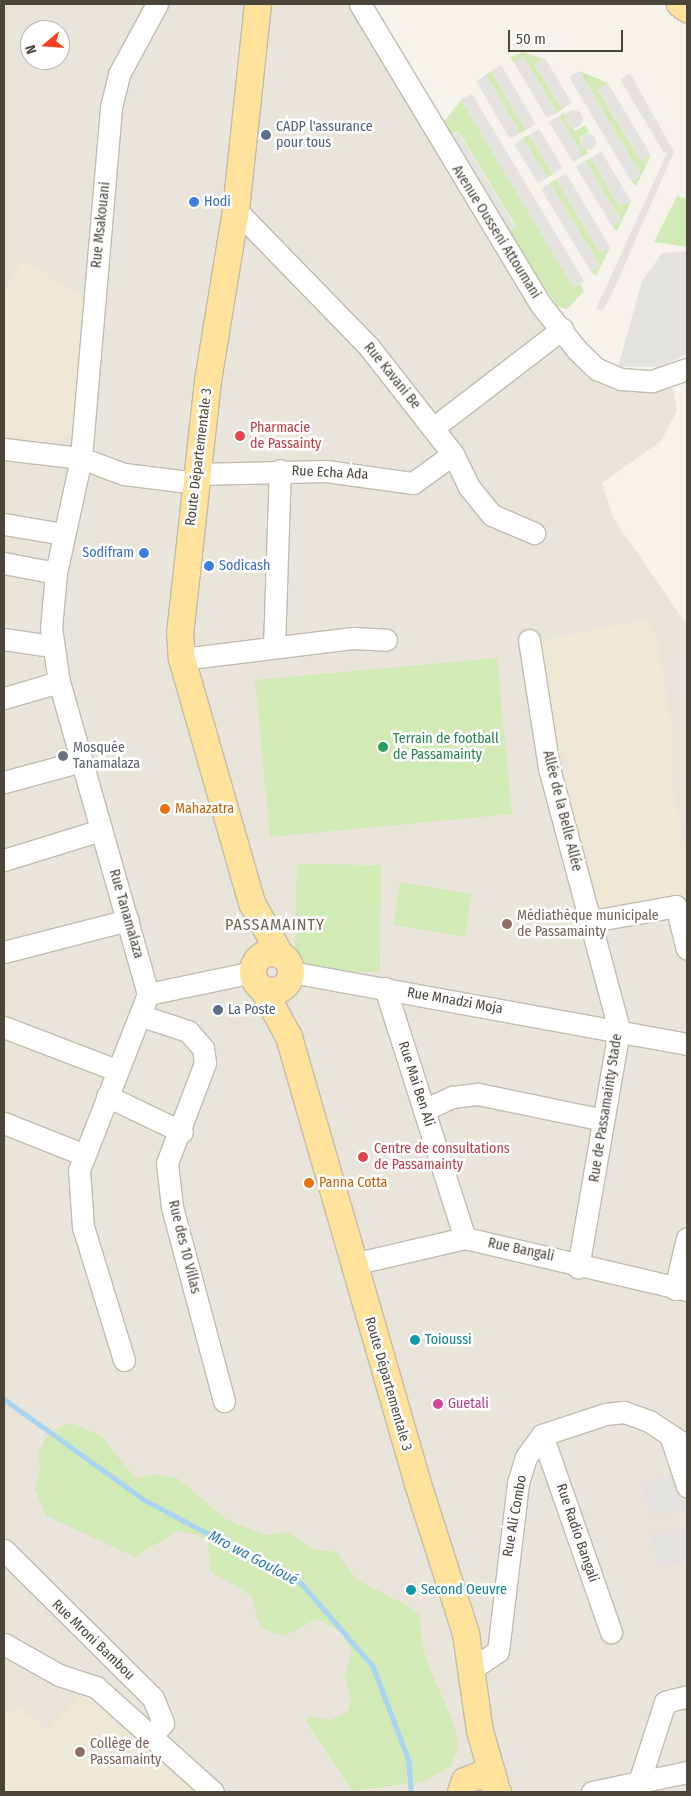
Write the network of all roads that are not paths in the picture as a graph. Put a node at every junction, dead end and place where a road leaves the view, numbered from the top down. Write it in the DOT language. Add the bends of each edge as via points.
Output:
graph roads {
  1 [pos="157,4"];
  2 [pos="258,4"];
  3 [pos="360,4"];
  4 [pos="680,4"];
  5 [pos="687,9"];
  6 [pos="236,210"];
  7 [pos="562,329"];
  8 [pos="687,369"];
  9 [pos="433,428"];
  10 [pos="4,449"];
  11 [pos="453,454"];
  12 [pos="81,458"];
  13 [pos="280,470"];
  14 [pos="196,478"];
  15 [pos="4,524"];
  16 [pos="534,533"];
  17 [pos="63,534"];
  18 [pos="4,563"];
  19 [pos="56,573"];
  20 [pos="4,639"];
  21 [pos="386,640"];
  22 [pos="529,640"];
  23 [pos="51,646"];
  24 [pos="274,647"];
  25 [pos="182,659"];
  26 [pos="59,682"];
  27 [pos="4,698"];
  28 [pos="82,761"];
  29 [pos="4,782"];
  30 [pos="101,830"];
  31 [pos="4,860"];
  32 [pos="681,905"];
  33 [pos="128,920"];
  34 [pos="592,922"];
  35 [pos="687,950"];
  36 [pos="4,952"];
  37 [pos="271,973"];
  38 [pos="385,988"];
  39 [pos="148,994"];
  40 [pos="142,1016"];
  41 [pos="4,1027"];
  42 [pos="619,1030"];
  43 [pos="687,1044"];
  44 [pos="116,1070"];
  45 [pos="107,1096"];
  46 [pos="424,1110"];
  47 [pos="603,1120"];
  48 [pos="4,1123"];
  49 [pos="182,1132"];
  50 [pos="82,1154"];
  51 [pos="465,1238"];
  52 [pos="687,1238"];
  53 [pos="354,1264"];
  54 [pos="578,1267"];
  55 [pos="681,1289"];
  56 [pos="124,1360"];
  57 [pos="224,1401"];
  58 [pos="542,1435"];
  59 [pos="679,1442"];
  60 [pos="687,1486"];
  61 [pos="4,1550"];
  62 [pos="611,1632"];
  63 [pos="4,1644"];
  64 [pos="473,1668"];
  65 [pos="687,1696"];
  66 [pos="480,1731"];
  67 [pos="152,1735"];
  68 [pos="687,1772"];
  69 [pos="640,1779"];
  70 [pos="460,1787"];
  71 [pos="497,1788"];
  72 [pos="213,1792"];
  73 [pos="592,1792"];
  1 -- 12 [label="street, Rue Msakouani" via="119,74 111,108"];
  2 -- 6 [label="main road, Route Départementale 3"];
  3 -- 7 [label="street, Avenue Ousseni Attoumani" via="475,199 541,305"];
  4 -- 5 [label="main road"];
  6 -- 9 [label="street, Rue Kavani Be" via="352,327"];
  6 -- 14 [label="main road, Route Départementale 3"];
  7 -- 8 [label="street, Avenue Ousseni Attoumani" via="597,368 622,379 652,381"];
  7 -- 9 [label="street"];
  9 -- 11 [label="street, Rue Kavani Be"];
  10 -- 12 [label="street, Rue Echa Ada"];
  11 -- 13 [label="street, Rue Echa Ada" via="414,483 376,475"];
  11 -- 16 [label="street, Rue Kavani Be" via="469,487 492,515"];
  12 -- 14 [label="street, Rue Echa Ada" via="124,474"];
  12 -- 17 [label="street, Rue Tanamalaza"];
  13 -- 14 [label="street, Rue Echa Ada"];
  13 -- 24 [label="street"];
  14 -- 25 [label="main road, Route Départementale 3" via="180,608"];
  15 -- 17 [label="street"];
  17 -- 19 [label="street, Rue Tanamalaza"];
  18 -- 19 [label="street"];
  19 -- 23 [label="street, Rue Tanamalaza"];
  20 -- 23 [label="street"];
  21 -- 24 [label="street" via="353,638"];
  22 -- 34 [label="street, Allée de la Belle Allée" via="549,768"];
  23 -- 26 [label="street, Rue Tanamalaza"];
  24 -- 25 [label="street"];
  25 -- 37 [label="main road, Route Départementale 3"];
  26 -- 27 [label="street"];
  26 -- 28 [label="street, Rue Tanamalaza"];
  28 -- 29 [label="street"];
  28 -- 30 [label="street, Rue Tanamalaza"];
  30 -- 31 [label="street"];
  30 -- 33 [label="street, Rue Tanamalaza"];
  32 -- 34 [label="street"];
  32 -- 35 [label="street"];
  33 -- 36 [label="street"];
  33 -- 39 [label="street, Rue Tanamalaza"];
  34 -- 42 [label="street, Rue de Passamainty Stade"];
  37 -- 38 [label="street, Rue Mnadzi Moja"];
  37 -- 39 [label="street"];
  37 -- 53 [label="main road, Route Départementale 3"];
  38 -- 42 [label="street, Rue Mnadzi Moja"];
  38 -- 46 [label="street, Rue Mai Ben Ali"];
  39 -- 40 [label="street"];
  40 -- 44 [label="street"];
  40 -- 49 [label="street, Rue des 10 Villas" via="188,1031 204,1048 205,1063"];
  41 -- 44 [label="street"];
  42 -- 43 [label="street, Rue Mnadzi Moja" via="623,1036"];
  42 -- 47 [label="street, Rue de Passamainty Stade"];
  44 -- 45 [label="street"];
  45 -- 49 [label="street"];
  45 -- 50 [label="street"];
  46 -- 47 [label="street" via="452,1097 478,1094"];
  46 -- 51 [label="street, Rue Mai Ben Ali"];
  47 -- 54 [label="street, Rue de Passamainty Stade"];
  48 -- 50 [label="street"];
  49 -- 57 [label="street, Rue des 10 Villas" via="167,1164 172,1207"];
  50 -- 56 [label="street" via="79,1194 82,1227"];
  51 -- 53 [label="street, Rue Bangali"];
  51 -- 54 [label="street, Rue Bangali" via="559,1258"];
  52 -- 55 [label="street"];
  53 -- 64 [label="main road, Route Départementale 3"];
  54 -- 55 [label="street, Rue Bangali"];
  58 -- 59 [label="street" via="605,1414 624,1412 649,1421"];
  58 -- 62 [label="street, Rue Radio Bangali"];
  58 -- 64 [label="street, Rue Ali Combo" via="526,1458 518,1483 498,1651"];
  59 -- 60 [label="street"];
  61 -- 67 [label="street, Rue Mroni Bambou" via="152,1698 163,1723"];
  63 -- 67 [label="street" via="59,1675 96,1687"];
  64 -- 66 [label="main road, Route Départementale 3"];
  65 -- 69 [label="street" via="665,1702"];
  66 -- 70 [label="main road, Route Départementale 3"];
  66 -- 71 [label="main road, Route Départementale 3"];
  67 -- 72 [label="street"];
  68 -- 69 [label="street"];
  69 -- 73 [label="street"];
  70 -- 71 [label="main road" via="480,1775"];
}
